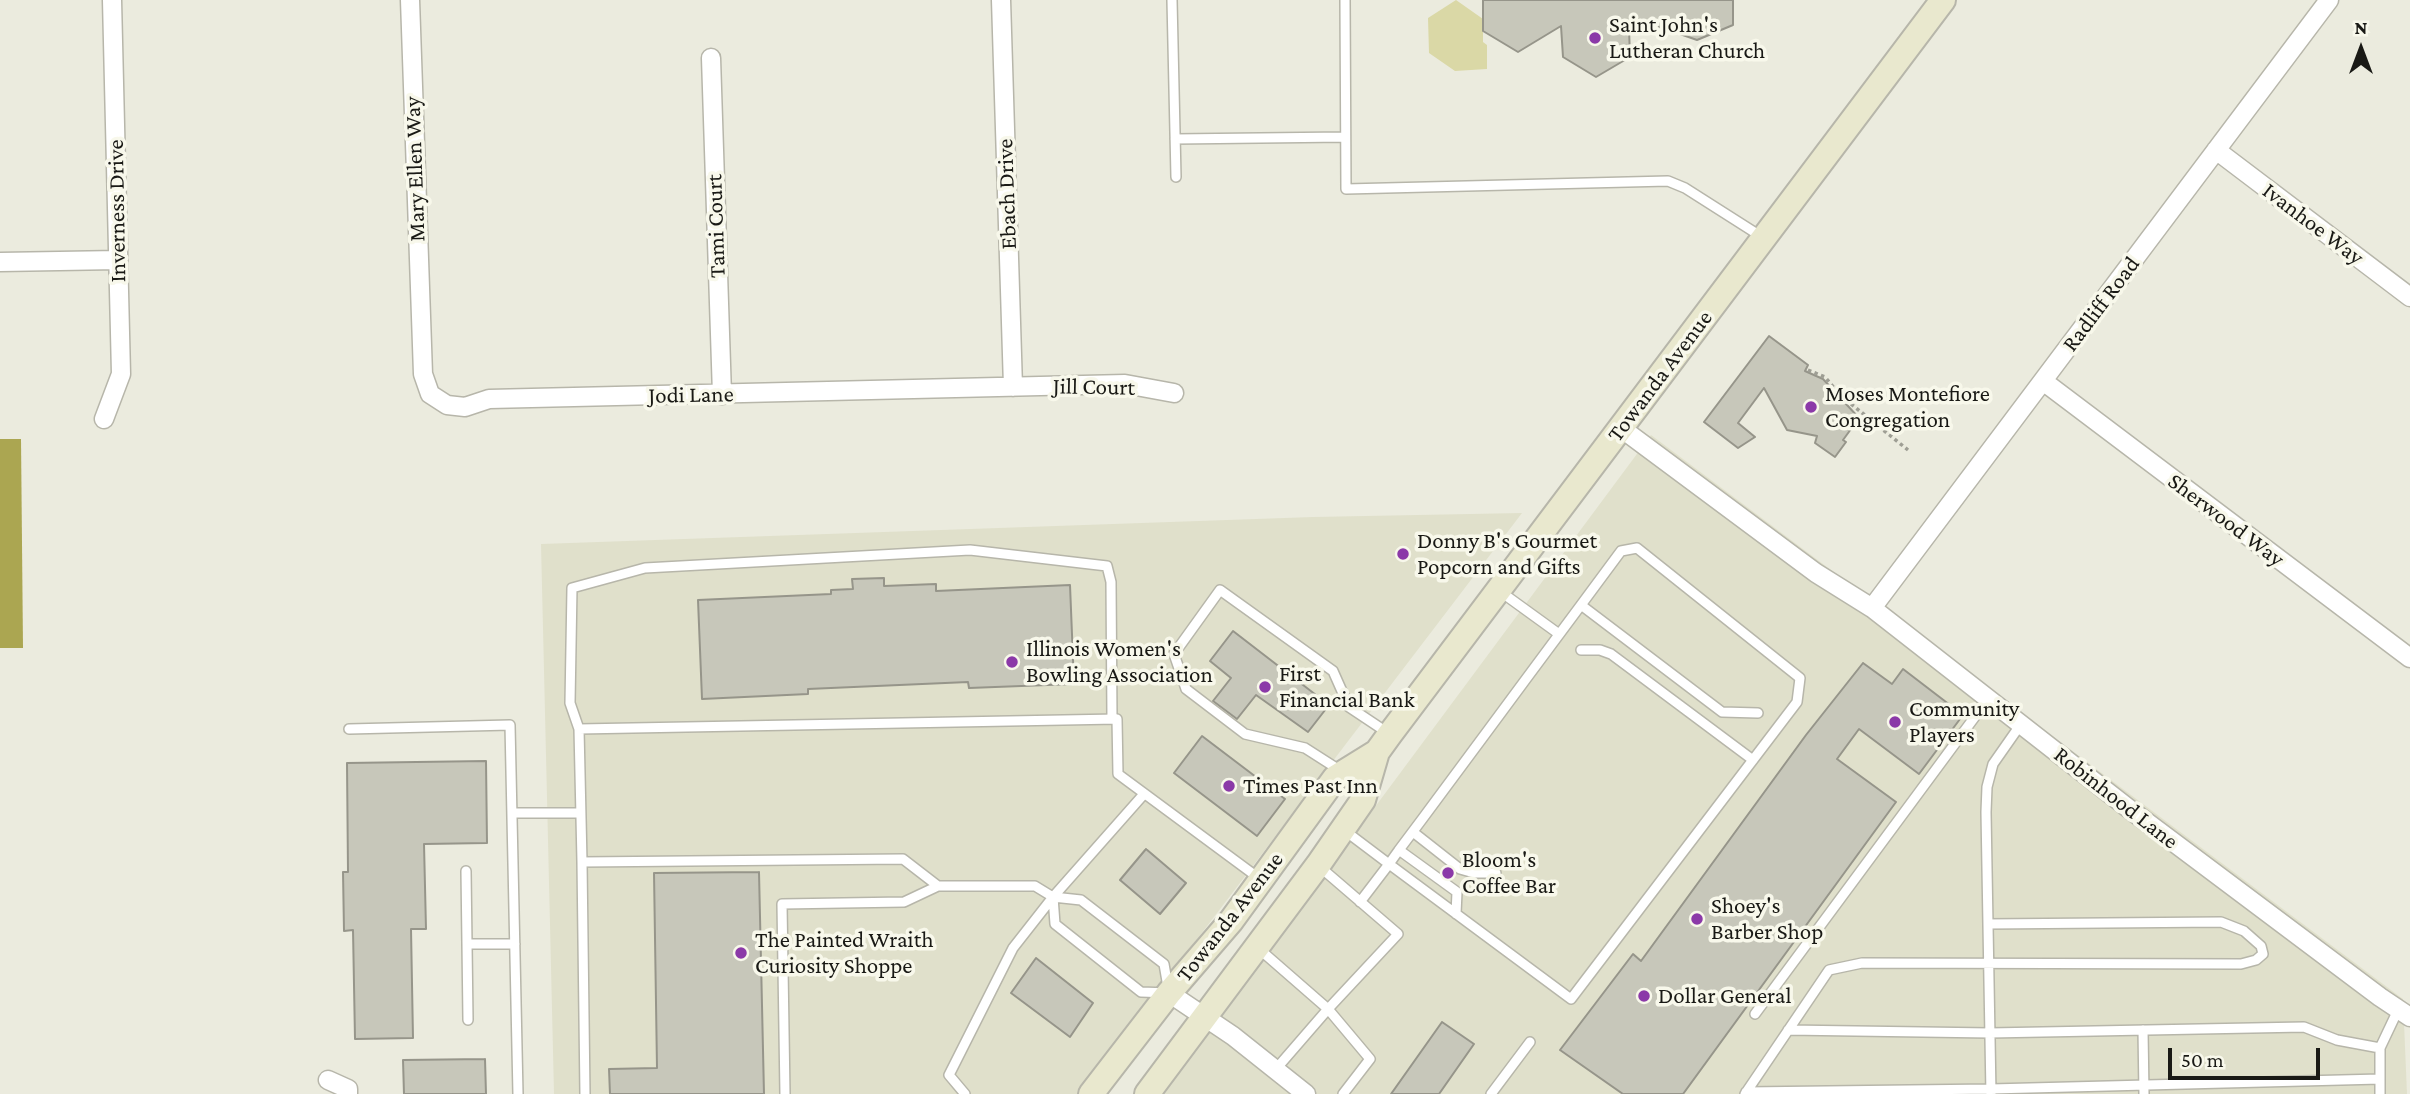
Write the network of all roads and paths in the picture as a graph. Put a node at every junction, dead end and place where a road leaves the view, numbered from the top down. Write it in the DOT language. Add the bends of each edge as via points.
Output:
graph roads {
  1 [pos="112,0"];
  2 [pos="410,0"];
  3 [pos="1001,0"];
  4 [pos="1172,0"];
  5 [pos="1345,0"];
  6 [pos="1943,0"];
  7 [pos="2329,0"];
  8 [pos="710,58"];
  9 [pos="1345,136"];
  10 [pos="1175,139"];
  11 [pos="2216,150"];
  12 [pos="1176,177"];
  13 [pos="1764,238"];
  14 [pos="118,260"];
  15 [pos="0,262"];
  16 [pos="2410,297"];
  17 [pos="420,339"];
  18 [pos="1808,370"];
  19 [pos="2043,381"];
  20 [pos="1013,387"];
  21 [pos="1174,393"];
  22 [pos="722,395"];
  23 [pos="104,419"];
  24 [pos="1621,428"];
  25 [pos="1908,450"];
  26 [pos="1498,590"];
  27 [pos="1581,605"];
  28 [pos="1872,608"];
  29 [pos="1559,634"];
  30 [pos="1581,650"];
  31 [pos="2410,658"];
  32 [pos="1988,699"];
  33 [pos="1758,713"];
  34 [pos="1112,719"];
  35 [pos="2021,724"];
  36 [pos="349,729"];
  37 [pos="579,729"];
  38 [pos="1383,743"];
  39 [pos="1753,760"];
  40 [pos="1345,772"];
  41 [pos="1367,788"];
  42 [pos="1144,794"];
  43 [pos="512,813"];
  44 [pos="580,813"];
  45 [pos="1343,829"];
  46 [pos="1413,832"];
  47 [pos="1399,850"];
  48 [pos="582,862"];
  49 [pos="1388,864"];
  50 [pos="1318,865"];
  51 [pos="466,871"];
  52 [pos="1496,873"];
  53 [pos="1261,880"];
  54 [pos="938,886"];
  55 [pos="1053,897"];
  56 [pos="1360,902"];
  57 [pos="1456,914"];
  58 [pos="1988,924"];
  59 [pos="467,944"];
  60 [pos="515,944"];
  61 [pos="1257,947"];
  62 [pos="1989,964"];
  63 [pos="1169,993"];
  64 [pos="1328,1009"];
  65 [pos="1755,1014"];
  66 [pos="2404,1014"];
  67 [pos="1204,1017"];
  68 [pos="468,1020"];
  69 [pos="1788,1030"];
  70 [pos="2143,1030"];
  71 [pos="1990,1033"];
  72 [pos="1530,1042"];
  73 [pos="2379,1048"];
  74 [pos="1276,1069"];
  75 [pos="2379,1079"];
  76 [pos="328,1080"];
  77 [pos="2144,1090"];
  78 [pos="1991,1092"];
  79 [pos="1745,1093"];
  80 [pos="348,1094"];
  81 [pos="518,1094"];
  82 [pos="585,1094"];
  83 [pos="785,1094"];
  84 [pos="965,1094"];
  85 [pos="1091,1094"];
  86 [pos="1147,1094"];
  87 [pos="1306,1094"];
  88 [pos="1343,1094"];
  89 [pos="1491,1094"];
  90 [pos="2379,1094"];
  1 -- 14 [label="street, Inverness Drive"];
  2 -- 17 [label="street, Mary Ellen Way"];
  3 -- 20 [label="street, Ebach Drive"];
  4 -- 10 [label="lane"];
  5 -- 9 [label="lane"];
  6 -- 13 [label="main road, Towanda Avenue"];
  7 -- 11 [label="street, Radliff Road"];
  8 -- 22 [label="street, Tami Court"];
  9 -- 10 [label="lane"];
  9 -- 13 [label="lane" via="1346,189 1668,181"];
  10 -- 12 [label="lane"];
  11 -- 16 [label="street, Ivanhoe Way"];
  11 -- 19 [label="street, Radliff Road"];
  13 -- 24 [label="main road, Towanda Avenue"];
  14 -- 15 [label="street"];
  14 -- 23 [label="street, Inverness Drive" via="121,374"];
  17 -- 22 [label="street, Jodi Lane" via="423,378 430,394 447,405 466,407 489,399"];
  18 -- 25 [label="path" via="1825,377 1840,395"];
  19 -- 28 [label="street, Radliff Road"];
  19 -- 31 [label="street, Sherwood Way"];
  20 -- 21 [label="street, Jill Court" via="1125,384"];
  20 -- 22 [label="street, Jodi Lane"];
  24 -- 26 [label="main road, Towanda Avenue"];
  24 -- 28 [label="street, Robinhood Lane" via="1816,573"];
  26 -- 29 [label="lane"];
  26 -- 38 [label="main road, Towanda Avenue"];
  27 -- 29 [label="lane"];
  27 -- 33 [label="lane" via="1723,712"];
  27 -- 39 [label="lane" via="1621,551 1637,548 1800,678 1797,702"];
  28 -- 32 [label="street, Robinhood Lane"];
  29 -- 46 [label="lane"];
  30 -- 39 [label="lane" via="1611,654"];
  32 -- 35 [label="street, Robinhood Lane"];
  32 -- 65 [label="lane"];
  34 -- 37 [label="lane"];
  34 -- 37 [label="lane" via="1107,566 970,551 645,569 572,588 570,703"];
  34 -- 42 [label="lane" via="1117,719 1118,774"];
  35 -- 58 [label="lane" via="1993,764 1987,786"];
  35 -- 66 [label="street, Robinhood Lane"];
  36 -- 43 [label="lane" via="510,725"];
  37 -- 44 [label="lane"];
  38 -- 40 [label="main road, Towanda Avenue"];
  38 -- 40 [label="lane" via="1349,707 1332,671 1220,590 1174,654 1185,689 1245,734 1305,748"];
  38 -- 41 [label="main road, Towanda Avenue"];
  39 -- 57 [label="lane" via="1571,999"];
  40 -- 41 [label="lane"];
  40 -- 53 [label="main road, Towanda Avenue" via="1335,778"];
  41 -- 45 [label="main road, Towanda Avenue"];
  42 -- 53 [label="lane"];
  42 -- 55 [label="lane"];
  43 -- 44 [label="lane"];
  43 -- 60 [label="lane"];
  44 -- 48 [label="lane"];
  45 -- 49 [label="lane"];
  45 -- 50 [label="main road, Towanda Avenue"];
  46 -- 47 [label="lane"];
  46 -- 52 [label="lane" via="1460,869"];
  47 -- 49 [label="lane"];
  47 -- 57 [label="lane" via="1457,892"];
  48 -- 54 [label="lane" via="903,859"];
  48 -- 82 [label="lane"];
  49 -- 56 [label="lane"];
  49 -- 57 [label="lane"];
  50 -- 56 [label="lane"];
  50 -- 61 [label="main road, Towanda Avenue"];
  51 -- 59 [label="lane"];
  53 -- 63 [label="main road, Towanda Avenue"];
  54 -- 55 [label="lane" via="1035,886"];
  54 -- 83 [label="lane" via="904,902 782,904"];
  55 -- 63 [label="lane" via="1081,900 1164,964"];
  55 -- 63 [label="lane" via="1055,924 1142,992"];
  55 -- 84 [label="lane" via="1013,948 949,1075"];
  56 -- 64 [label="lane" via="1398,934"];
  58 -- 62 [label="lane"];
  58 -- 62 [label="lane" via="2221,922 2244,930 2263,954 2241,964"];
  59 -- 60 [label="lane"];
  59 -- 68 [label="lane"];
  60 -- 81 [label="lane"];
  61 -- 64 [label="lane"];
  61 -- 67 [label="main road, Towanda Avenue"];
  62 -- 69 [label="lane" via="1862,963 1829,970"];
  62 -- 71 [label="lane"];
  63 -- 67 [label="street"];
  63 -- 85 [label="main road, Towanda Avenue"];
  64 -- 74 [label="lane"];
  64 -- 88 [label="lane" via="1370,1059"];
  66 -- 73 [label="lane"];
  67 -- 74 [label="street"];
  67 -- 86 [label="main road, Towanda Avenue"];
  69 -- 71 [label="lane"];
  69 -- 79 [label="lane"];
  70 -- 71 [label="lane"];
  70 -- 73 [label="lane" via="2304,1027 2337,1040"];
  70 -- 77 [label="lane"];
  71 -- 78 [label="lane"];
  72 -- 89 [label="lane"];
  73 -- 75 [label="lane"];
  74 -- 87 [label="street"];
  75 -- 77 [label="lane"];
  75 -- 90 [label="lane"];
  76 -- 80 [label="street" via="348,1089"];
  77 -- 78 [label="lane"];
  78 -- 79 [label="lane"];
}
